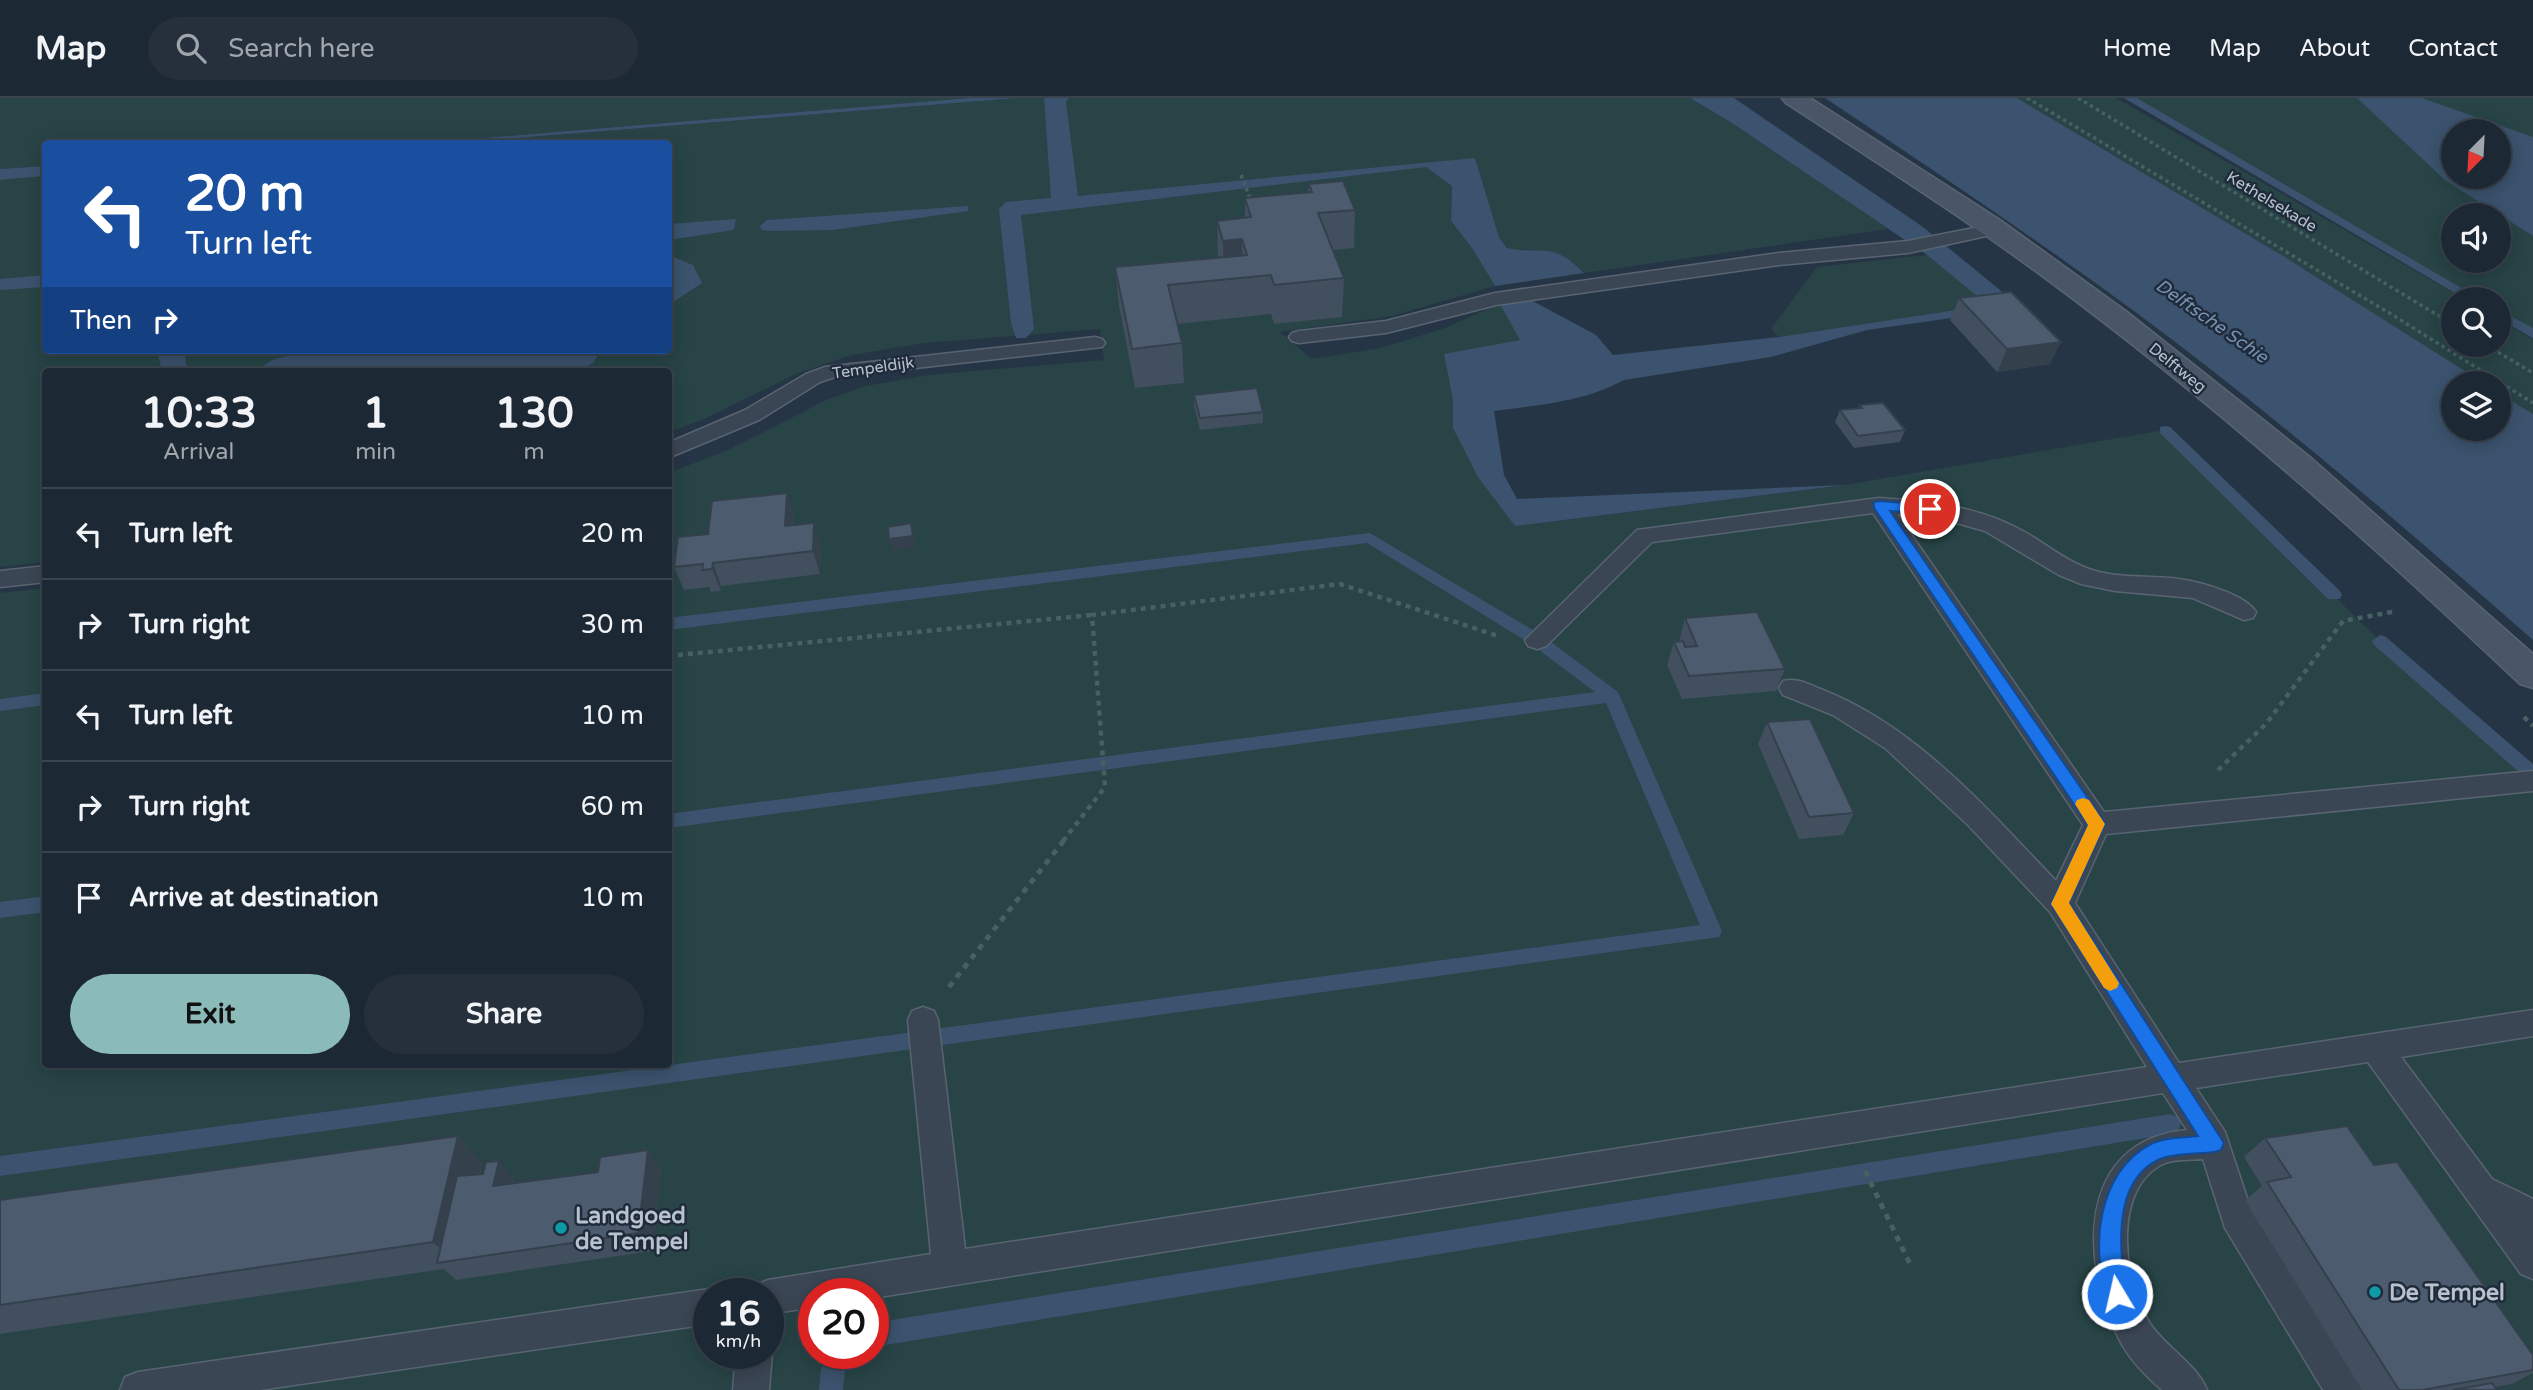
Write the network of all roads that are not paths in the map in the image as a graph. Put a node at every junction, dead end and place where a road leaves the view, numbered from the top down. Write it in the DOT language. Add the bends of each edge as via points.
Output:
graph roads {
  1 [pos="1794,98"];
  2 [pos="1994,229"];
  3 [pos="1300,337"];
  4 [pos="1095,343"];
  5 [pos="672,449"];
  6 [pos="1879,505"];
  7 [pos="42,574"];
  8 [pos="0,579"];
  9 [pos="2244,612"];
  10 [pos="1537,639"];
  11 [pos="2533,675"];
  12 [pos="1792,688"];
  13 [pos="2526,782"];
  14 [pos="2097,824"];
  15 [pos="2060,904"];
  16 [pos="923,1020"];
  17 [pos="2533,1023"];
  18 [pos="2375,1047"];
  19 [pos="2171,1078"];
  20 [pos="2214,1143"];
  21 [pos="2480,1191"];
  22 [pos="2533,1216"];
  23 [pos="2533,1262"];
  24 [pos="950,1268"];
  25 [pos="784,1294"];
  26 [pos="693,1309"];
  27 [pos="753,1369"];
  28 [pos="255,1381"];
  29 [pos="138,1390"];
  30 [pos="751,1390"];
  31 [pos="2189,1390"];
  32 [pos="2344,1390"];
  1 -- 2 [label="street, Delftweg"];
  2 -- 3 [label="lane" via="1908,247 1604,282 1495,299 1386,327"];
  2 -- 11 [label="street, Delftweg" via="2280,450"];
  4 -- 5 [label="lane, Tempeldijk" via="832,370 741,421"];
  6 -- 9 [label="lane" via="1946,511 1979,520 2086,577 2194,590"];
  6 -- 10 [label="lane" via="1645,535"];
  6 -- 14 [label="lane"];
  7 -- 8 [label="lane"];
  12 -- 15 [label="lane" via="1842,708 1894,741 1978,817"];
  13 -- 14 [label="lane"];
  14 -- 15 [label="lane"];
  15 -- 19 [label="lane"];
  16 -- 24 [label="lane"];
  17 -- 18 [label="lane"];
  18 -- 19 [label="lane"];
  18 -- 21 [label="lane"];
  19 -- 20 [label="lane"];
  19 -- 24 [label="lane"];
  20 -- 31 [label="lane" via="2158,1150 2136,1164 2120,1186 2110,1220 2117,1294 2133,1329 2163,1368"];
  20 -- 32 [label="lane" via="2237,1217"];
  21 -- 22 [label="lane"];
  21 -- 23 [label="lane"];
  24 -- 25 [label="lane"];
  26 -- 28 [label="lane"];
  27 -- 30 [label="lane"];
  28 -- 29 [label="lane"];
}
